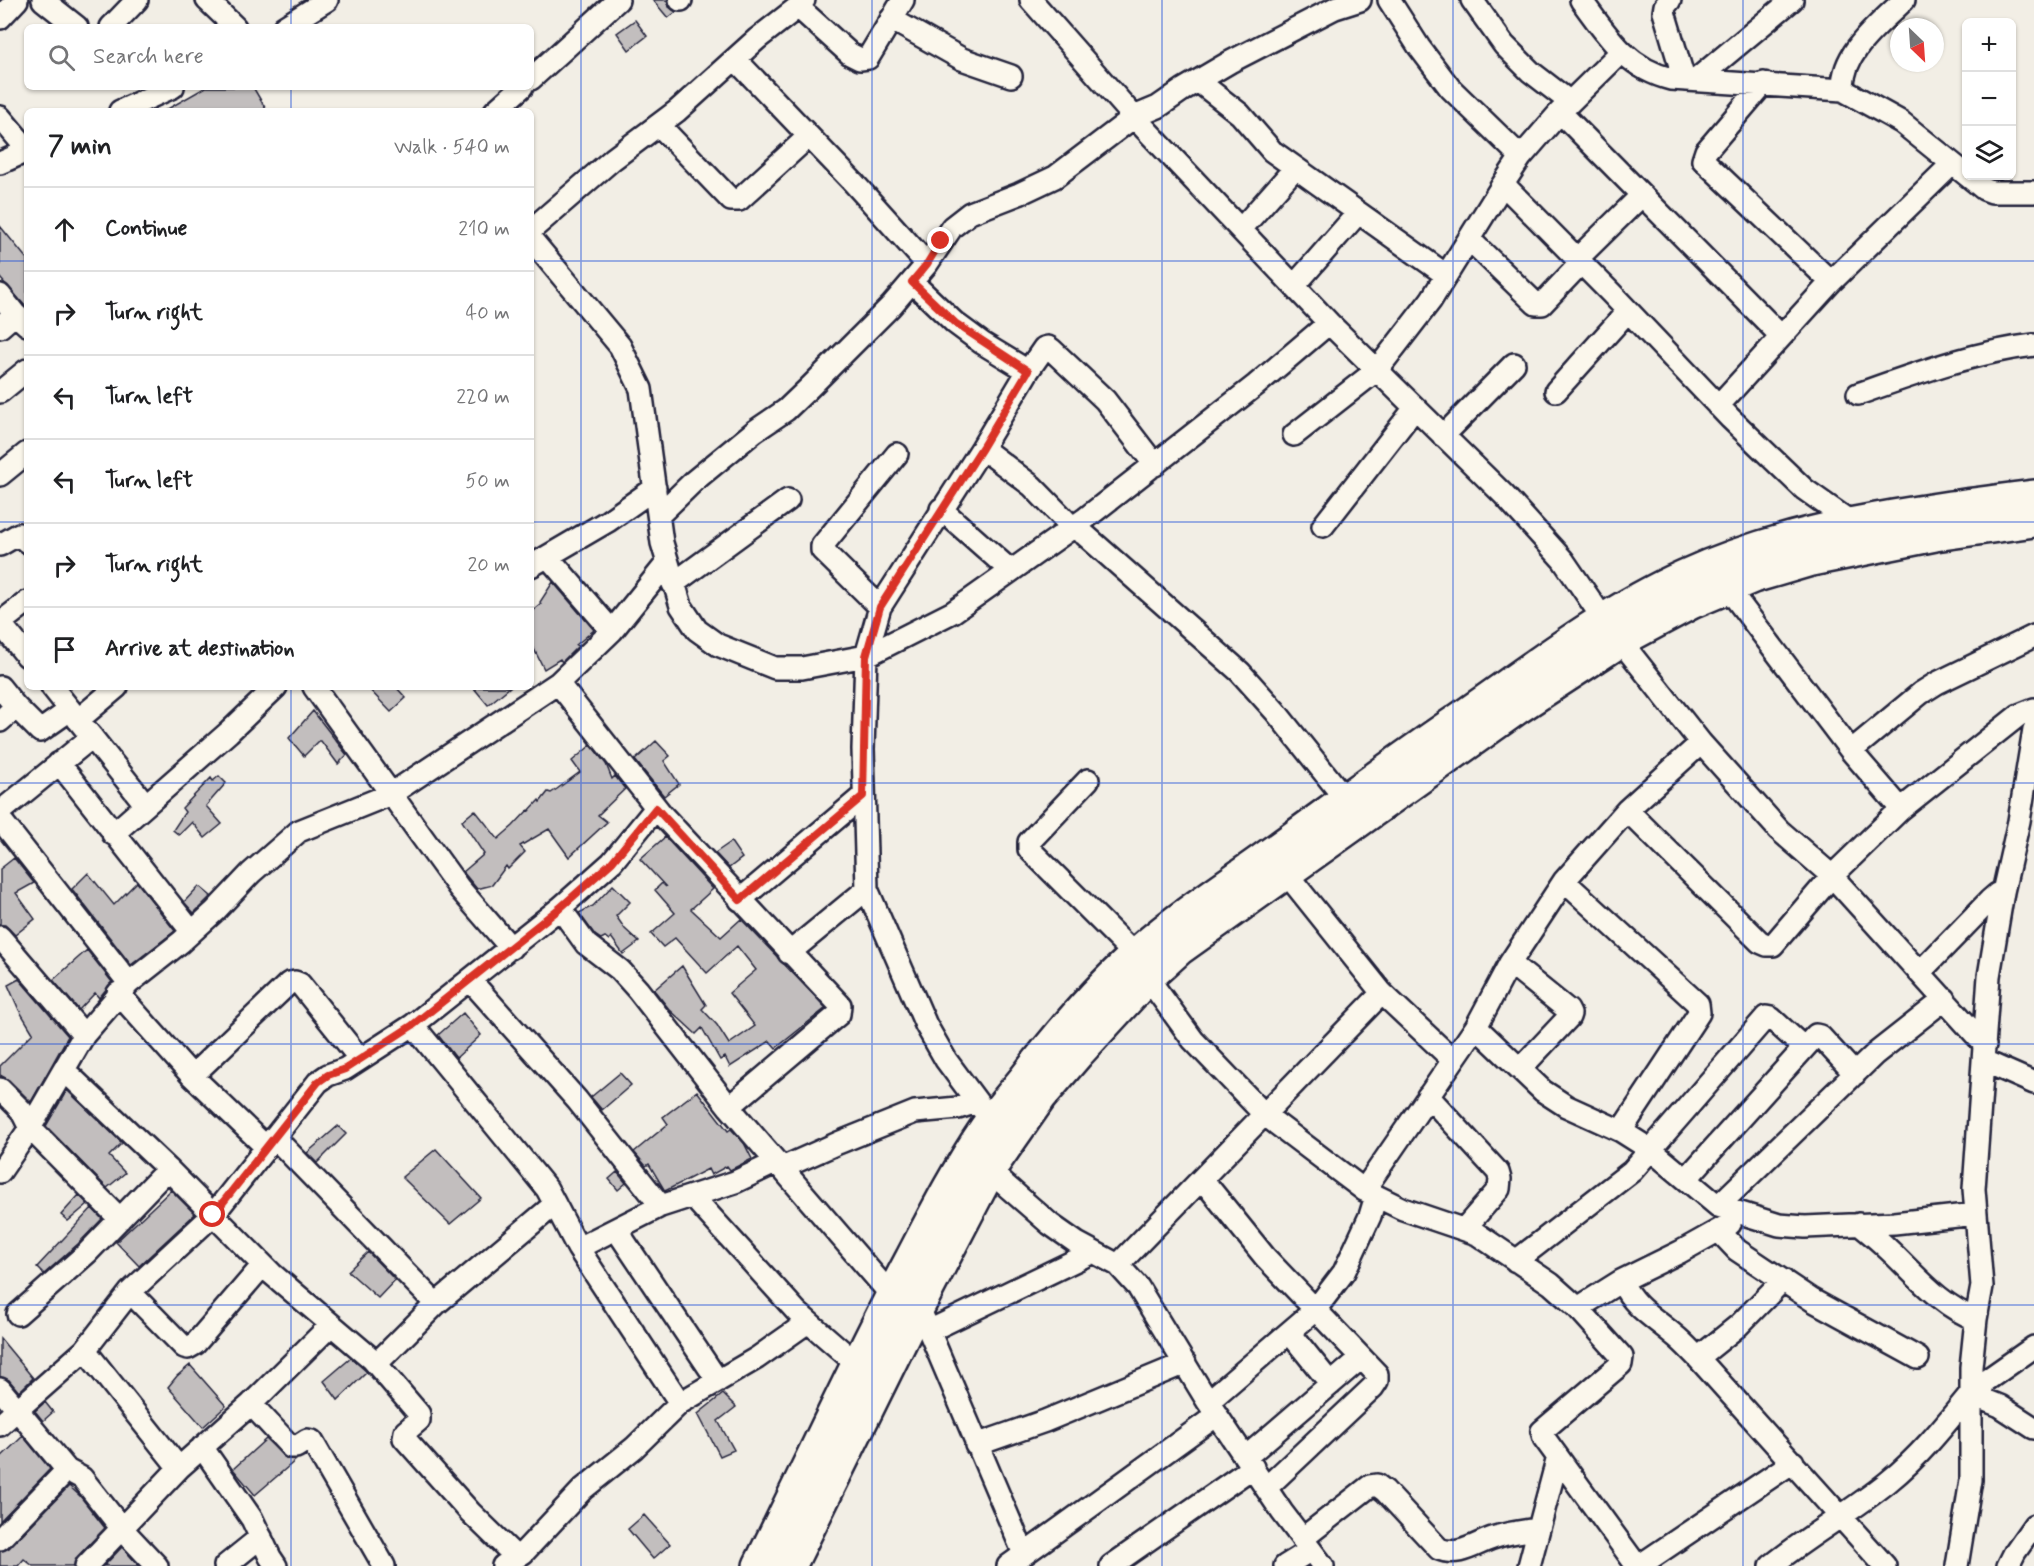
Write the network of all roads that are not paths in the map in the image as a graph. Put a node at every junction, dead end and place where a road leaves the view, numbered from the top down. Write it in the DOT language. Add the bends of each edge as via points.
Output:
graph roads {
  1 [pos="17,0"];
  2 [pos="137,0"];
  3 [pos="207,0"];
  4 [pos="327,0"];
  5 [pos="903,0"];
  6 [pos="1031,0"];
  7 [pos="1360,0"];
  8 [pos="1389,0"];
  9 [pos="1472,0"];
  10 [pos="1581,0"];
  11 [pos="1670,0"];
  12 [pos="1792,0"];
  13 [pos="1904,0"];
  14 [pos="48,2"];
  15 [pos="606,4"];
  16 [pos="801,4"];
  17 [pos="0,18"];
  18 [pos="891,19"];
  19 [pos="74,24"];
  20 [pos="114,24"];
  21 [pos="232,24"];
  22 [pos="289,24"];
  23 [pos="1621,52"];
  24 [pos="735,59"];
  25 [pos="534,76"];
  26 [pos="1011,76"];
  27 [pos="1690,79"];
  28 [pos="1198,81"];
  29 [pos="1764,83"];
  30 [pos="166,90"];
  31 [pos="519,90"];
  32 [pos="1843,90"];
  33 [pos="144,100"];
  34 [pos="1565,107"];
  35 [pos="127,108"];
  36 [pos="498,108"];
  37 [pos="0,117"];
  38 [pos="1134,117"];
  39 [pos="658,125"];
  40 [pos="809,136"];
  41 [pos="24,146"];
  42 [pos="24,151"];
  43 [pos="1521,157"];
  44 [pos="0,163"];
  45 [pos="1952,164"];
  46 [pos="1295,168"];
  47 [pos="1503,184"];
  48 [pos="2034,192"];
  49 [pos="1642,195"];
  50 [pos="1358,213"];
  51 [pos="534,228"];
  52 [pos="1241,229"];
  53 [pos="534,233"];
  54 [pos="1468,239"];
  55 [pos="1579,261"];
  56 [pos="927,264"];
  57 [pos="1446,275"];
  58 [pos="912,282"];
  59 [pos="1831,282"];
  60 [pos="1294,286"];
  61 [pos="0,295"];
  62 [pos="1628,311"];
  63 [pos="18,321"];
  64 [pos="1329,322"];
  65 [pos="1781,336"];
  66 [pos="2034,345"];
  67 [pos="1514,364"];
  68 [pos="1377,370"];
  69 [pos="1028,371"];
  70 [pos="24,372"];
  71 [pos="1556,391"];
  72 [pos="0,392"];
  73 [pos="1858,394"];
  74 [pos="1718,406"];
  75 [pos="1415,408"];
  76 [pos="1294,435"];
  77 [pos="1443,436"];
  78 [pos="982,448"];
  79 [pos="897,454"];
  80 [pos="24,455"];
  81 [pos="1155,465"];
  82 [pos="0,475"];
  83 [pos="655,488"];
  84 [pos="2034,497"];
  85 [pos="788,501"];
  86 [pos="941,509"];
  87 [pos="659,514"];
  88 [pos="2034,520"];
  89 [pos="1855,525"];
  90 [pos="1323,526"];
  91 [pos="1072,527"];
  92 [pos="24,539"];
  93 [pos="0,545"];
  94 [pos="539,561"];
  95 [pos="667,563"];
  96 [pos="1011,571"];
  97 [pos="673,584"];
  98 [pos="1727,587"];
  99 [pos="24,604"];
  100 [pos="880,607"];
  101 [pos="0,623"];
  102 [pos="1612,630"];
  103 [pos="612,631"];
  104 [pos="2034,636"];
  105 [pos="24,652"];
  106 [pos="866,656"];
  107 [pos="558,683"];
  108 [pos="0,687"];
  109 [pos="54,690"];
  110 [pos="112,690"];
  111 [pos="273,690"];
  112 [pos="323,690"];
  113 [pos="16,707"];
  114 [pos="2034,709"];
  115 [pos="74,715"];
  116 [pos="0,722"];
  117 [pos="2034,729"];
  118 [pos="92,737"];
  119 [pos="1701,743"];
  120 [pos="1851,751"];
  121 [pos="59,764"];
  122 [pos="1088,780"];
  123 [pos="391,794"];
  124 [pos="863,796"];
  125 [pos="1346,800"];
  126 [pos="146,805"];
  127 [pos="656,808"];
  128 [pos="1901,808"];
  129 [pos="1627,810"];
  130 [pos="0,812"];
  131 [pos="0,819"];
  132 [pos="2026,823"];
  133 [pos="113,834"];
  134 [pos="1286,873"];
  135 [pos="1832,876"];
  136 [pos="1564,881"];
  137 [pos="867,889"];
  138 [pos="2003,892"];
  139 [pos="740,900"];
  140 [pos="560,908"];
  141 [pos="192,932"];
  142 [pos="0,937"];
  143 [pos="510,948"];
  144 [pos="789,953"];
  145 [pos="1510,963"];
  146 [pos="1142,966"];
  147 [pos="1920,972"];
  148 [pos="470,980"];
  149 [pos="124,988"];
  150 [pos="1382,993"];
  151 [pos="1945,999"];
  152 [pos="413,1025"];
  153 [pos="1476,1027"];
  154 [pos="84,1035"];
  155 [pos="1803,1047"];
  156 [pos="1984,1053"];
  157 [pos="360,1059"];
  158 [pos="1453,1060"];
  159 [pos="1520,1069"];
  160 [pos="65,1071"];
  161 [pos="1855,1074"];
  162 [pos="192,1076"];
  163 [pos="2034,1083"];
  164 [pos="0,1089"];
  165 [pos="1428,1096"];
  166 [pos="729,1107"];
  167 [pos="984,1112"];
  168 [pos="1265,1115"];
  169 [pos="30,1128"];
  170 [pos="1621,1131"];
  171 [pos="270,1142"];
  172 [pos="1651,1150"];
  173 [pos="779,1165"];
  174 [pos="168,1169"];
  175 [pos="988,1170"];
  176 [pos="0,1172"];
  177 [pos="1687,1178"];
  178 [pos="1202,1179"];
  179 [pos="1370,1193"];
  180 [pos="693,1197"];
  181 [pos="555,1204"];
  182 [pos="661,1206"];
  183 [pos="1718,1206"];
  184 [pos="1746,1214"];
  185 [pos="1976,1214"];
  186 [pos="213,1215"];
  187 [pos="120,1219"];
  188 [pos="1859,1224"];
  189 [pos="1466,1228"];
  190 [pos="616,1229"];
  191 [pos="1719,1231"];
  192 [pos="578,1248"];
  193 [pos="1093,1252"];
  194 [pos="1516,1261"];
  195 [pos="263,1265"];
  196 [pos="1118,1265"];
  197 [pos="1783,1280"];
  198 [pos="1621,1281"];
  199 [pos="130,1292"];
  200 [pos="436,1304"];
  201 [pos="1578,1308"];
  202 [pos="913,1310"];
  203 [pos="1315,1310"];
  204 [pos="18,1314"];
  205 [pos="1976,1319"];
  206 [pos="808,1322"];
  207 [pos="331,1325"];
  208 [pos="1290,1333"];
  209 [pos="2034,1347"];
  210 [pos="85,1350"];
  211 [pos="1361,1358"];
  212 [pos="1698,1358"];
  213 [pos="1918,1358"];
  214 [pos="1185,1363"];
  215 [pos="376,1364"];
  216 [pos="858,1365"];
  217 [pos="718,1381"];
  218 [pos="1331,1384"];
  219 [pos="0,1389"];
  220 [pos="1975,1396"];
  221 [pos="680,1403"];
  222 [pos="251,1404"];
  223 [pos="17,1408"];
  224 [pos="1213,1408"];
  225 [pos="0,1425"];
  226 [pos="2034,1428"];
  227 [pos="976,1445"];
  228 [pos="202,1447"];
  229 [pos="1558,1457"];
  230 [pos="1250,1462"];
  231 [pos="1793,1462"];
  232 [pos="179,1468"];
  233 [pos="67,1470"];
  234 [pos="1267,1487"];
  235 [pos="1839,1516"];
  236 [pos="2034,1525"];
  237 [pos="1537,1529"];
  238 [pos="123,1530"];
  239 [pos="261,1537"];
  240 [pos="0,1539"];
  241 [pos="1312,1551"];
  242 [pos="1016,1560"];
  243 [pos="510,1562"];
  244 [pos="1881,1565"];
  245 [pos="86,1566"];
  246 [pos="157,1566"];
  247 [pos="225,1566"];
  248 [pos="276,1566"];
  249 [pos="384,1566"];
  250 [pos="760,1566"];
  251 [pos="789,1566"];
  252 [pos="1111,1566"];
  253 [pos="1285,1566"];
  254 [pos="1529,1566"];
  255 [pos="1638,1566"];
  256 [pos="1771,1566"];
  257 [pos="1957,1566"];
  258 [pos="2008,1566"];
  1 -- 17 [label="street"];
  2 -- 20 [label="street"];
  3 -- 21 [label="street"];
  4 -- 22 [label="street"];
  5 -- 18 [label="street"];
  6 -- 38 [label="street"];
  7 -- 28 [label="street" via="1335,8"];
  8 -- 43 [label="street" via="1450,88"];
  9 -- 34 [label="street" via="1504,45"];
  10 -- 23 [label="street"];
  11 -- 27 [label="street" via="1664,12"];
  12 -- 27 [label="street"];
  13 -- 32 [label="street" via="1848,62"];
  14 -- 19 [label="street"];
  15 -- 25 [label="street"];
  16 -- 18 [label="street" via="850,54 860,59 868,58"];
  16 -- 24 [label="street"];
  18 -- 26 [label="street" via="962,59"];
  23 -- 27 [label="street" via="1654,75"];
  23 -- 34 [label="street"];
  24 -- 39 [label="street"];
  24 -- 40 [label="street"];
  27 -- 29 [label="street"];
  28 -- 38 [label="street" via="1158,107"];
  28 -- 46 [label="street" via="1240,114 1272,151"];
  29 -- 32 [label="street"];
  29 -- 59 [label="street" via="1706,151 1703,160"];
  30 -- 33 [label="street"];
  31 -- 36 [label="street"];
  32 -- 45 [label="street" via="1901,122"];
  33 -- 35 [label="street"];
  34 -- 43 [label="street"];
  34 -- 49 [label="street"];
  37 -- 41 [label="street"];
  38 -- 52 [label="street"];
  38 -- 56 [label="street" via="1055,177 970,213 952,227"];
  39 -- 40 [label="street" via="731,200 739,200"];
  39 -- 51 [label="street"];
  40 -- 56 [label="street"];
  42 -- 44 [label="street"];
  43 -- 47 [label="street"];
  45 -- 48 [label="street" via="1992,192"];
  45 -- 59 [label="street"];
  46 -- 50 [label="street"];
  46 -- 52 [label="street"];
  47 -- 54 [label="street"];
  47 -- 55 [label="street"];
  49 -- 55 [label="street"];
  49 -- 65 [label="street"];
  50 -- 57 [label="street"];
  50 -- 60 [label="street"];
  52 -- 60 [label="street"];
  53 -- 83 [label="street" via="630,364 641,389"];
  54 -- 55 [label="street" via="1536,304 1547,300"];
  54 -- 57 [label="street"];
  55 -- 62 [label="street"];
  56 -- 58 [label="street"];
  57 -- 68 [label="street"];
  58 -- 69 [label="street" via="955,323"];
  58 -- 87 [label="street" via="786,410 755,431"];
  59 -- 65 [label="street"];
  60 -- 64 [label="street"];
  61 -- 63 [label="street"];
  62 -- 71 [label="street"];
  62 -- 74 [label="street"];
  64 -- 68 [label="street"];
  64 -- 81 [label="street" via="1256,386"];
  65 -- 74 [label="street"];
  66 -- 73 [label="street" via="2005,349"];
  67 -- 77 [label="street"];
  68 -- 75 [label="street"];
  68 -- 76 [label="street"];
  69 -- 78 [label="street"];
  69 -- 81 [label="street" via="1048,347 1105,400"];
  70 -- 72 [label="street"];
  74 -- 89 [label="street" via="1804,489"];
  75 -- 77 [label="street"];
  75 -- 90 [label="street"];
  77 -- 102 [label="street" via="1563,560"];
  78 -- 86 [label="street"];
  78 -- 91 [label="street" via="1032,486"];
  79 -- 100 [label="street" via="822,550"];
  80 -- 82 [label="street"];
  81 -- 91 [label="street"];
  83 -- 87 [label="street"];
  83 -- 94 [label="street"];
  84 -- 89 [label="main road"];
  85 -- 97 [label="street"];
  86 -- 96 [label="street"];
  86 -- 100 [label="street"];
  87 -- 95 [label="street"];
  88 -- 98 [label="main road" via="1935,534 1811,559"];
  89 -- 102 [label="main road" via="1761,547 1686,576"];
  91 -- 96 [label="street"];
  91 -- 125 [label="street" via="1240,672"];
  92 -- 93 [label="street" via="19,534"];
  94 -- 103 [label="street"];
  95 -- 97 [label="street"];
  95 -- 103 [label="street"];
  96 -- 106 [label="street" via="953,612"];
  97 -- 106 [label="street" via="681,606 697,630 718,645 775,668 802,668"];
  98 -- 102 [label="main road"];
  98 -- 120 [label="street"];
  99 -- 101 [label="street"];
  100 -- 106 [label="street"];
  101 -- 105 [label="street"];
  102 -- 119 [label="street"];
  102 -- 125 [label="main road"];
  102 -- 134 [label="main road" via="1516,708"];
  103 -- 107 [label="street"];
  104 -- 120 [label="street" via="1921,693"];
  106 -- 124 [label="street"];
  107 -- 123 [label="street"];
  107 -- 127 [label="street"];
  108 -- 113 [label="street"];
  109 -- 115 [label="street"];
  110 -- 115 [label="street"];
  111 -- 126 [label="street"];
  112 -- 123 [label="street"];
  113 -- 115 [label="street" via="40,731"];
  113 -- 116 [label="street"];
  114 -- 128 [label="street" via="2019,715"];
  115 -- 118 [label="street"];
  117 -- 132 [label="street"];
  118 -- 121 [label="street"];
  118 -- 126 [label="street"];
  119 -- 129 [label="street"];
  119 -- 135 [label="street" via="1779,830"];
  120 -- 128 [label="street"];
  121 -- 130 [label="street"];
  121 -- 133 [label="street"];
  122 -- 146 [label="street" via="1029,842 1029,849"];
  123 -- 141 [label="street" via="298,831"];
  123 -- 143 [label="street" via="459,888"];
  124 -- 137 [label="street"];
  124 -- 139 [label="street"];
  125 -- 146 [label="main road" via="1206,900"];
  126 -- 133 [label="street"];
  127 -- 139 [label="street"];
  127 -- 140 [label="street" via="612,862"];
  128 -- 135 [label="street"];
  129 -- 135 [label="street" via="1767,945 1773,945"];
  129 -- 136 [label="street"];
  131 -- 149 [label="street"];
  132 -- 138 [label="street"];
  133 -- 141 [label="street"];
  134 -- 146 [label="main road" via="1179,948"];
  134 -- 150 [label="street"];
  135 -- 147 [label="street"];
  136 -- 145 [label="street"];
  136 -- 170 [label="street" via="1698,1004 1699,1012"];
  137 -- 144 [label="street"];
  137 -- 167 [label="street" via="926,1025"];
  138 -- 147 [label="street" via="1990,900"];
  138 -- 156 [label="street" via="1989,976"];
  139 -- 144 [label="street"];
  140 -- 143 [label="street"];
  140 -- 166 [label="street" via="586,944 620,970 638,990"];
  141 -- 149 [label="street"];
  142 -- 154 [label="street"];
  143 -- 148 [label="street"];
  144 -- 166 [label="street" via="838,1003 839,1014"];
  145 -- 153 [label="street"];
  145 -- 159 [label="street" via="1570,1014"];
  146 -- 167 [label="main road" via="1062,1031"];
  146 -- 168 [label="street" via="1193,1040"];
  146 -- 175 [label="main road" via="1040,1096"];
  147 -- 151 [label="street"];
  148 -- 152 [label="street"];
  148 -- 182 [label="street" via="577,1100"];
  149 -- 154 [label="street"];
  149 -- 162 [label="street"];
  150 -- 158 [label="street"];
  150 -- 168 [label="street"];
  151 -- 156 [label="street"];
  151 -- 161 [label="street"];
  152 -- 157 [label="street"];
  152 -- 181 [label="street" via="547,1189"];
  153 -- 158 [label="street"];
  153 -- 159 [label="street"];
  154 -- 160 [label="street"];
  155 -- 161 [label="street" via="1816,1035 1820,1036"];
  155 -- 172 [label="street" via="1766,1017"];
  155 -- 177 [label="street"];
  156 -- 163 [label="street"];
  156 -- 185 [label="street" via="1974,1189"];
  157 -- 162 [label="street" via="296,982 289,983"];
  157 -- 171 [label="street" via="318,1082"];
  158 -- 165 [label="street"];
  159 -- 170 [label="street" via="1566,1106"];
  160 -- 169 [label="street"];
  160 -- 174 [label="street"];
  161 -- 183 [label="street"];
  162 -- 171 [label="street"];
  164 -- 169 [label="street" via="21,1110"];
  165 -- 179 [label="street"];
  165 -- 189 [label="street" via="1498,1172 1499,1189"];
  166 -- 173 [label="street"];
  167 -- 173 [label="street" via="958,1108 915,1112"];
  167 -- 202 [label="main road" via="940,1205"];
  168 -- 178 [label="street"];
  168 -- 179 [label="street"];
  169 -- 176 [label="street"];
  169 -- 187 [label="street"];
  170 -- 172 [label="street"];
  171 -- 186 [label="street"];
  171 -- 200 [label="street"];
  172 -- 177 [label="street"];
  172 -- 194 [label="street" via="1606,1193"];
  173 -- 180 [label="street"];
  173 -- 202 [label="street"];
  174 -- 186 [label="street"];
  174 -- 187 [label="street"];
  175 -- 193 [label="street" via="1050,1224"];
  175 -- 202 [label="main road"];
  177 -- 183 [label="street"];
  178 -- 196 [label="street"];
  178 -- 203 [label="street" via="1265,1257"];
  179 -- 189 [label="street" via="1402,1209"];
  179 -- 203 [label="street" via="1370,1216 1344,1272"];
  180 -- 182 [label="street"];
  180 -- 206 [label="street"];
  181 -- 192 [label="street"];
  181 -- 200 [label="street"];
  182 -- 190 [label="street"];
  183 -- 184 [label="street"];
  184 -- 188 [label="street" via="1779,1225"];
  184 -- 191 [label="street"];
  185 -- 188 [label="street"];
  185 -- 205 [label="street" via="1982,1286"];
  186 -- 195 [label="street"];
  186 -- 199 [label="street"];
  187 -- 204 [label="street" via="54,1285"];
  188 -- 205 [label="street" via="1935,1295"];
  189 -- 194 [label="street"];
  190 -- 192 [label="street"];
  190 -- 217 [label="street"];
  191 -- 197 [label="street" via="1737,1250"];
  191 -- 198 [label="street"];
  192 -- 221 [label="street"];
  193 -- 196 [label="street"];
  193 -- 202 [label="street"];
  194 -- 201 [label="street"];
  195 -- 199 [label="street" via="188,1348"];
  195 -- 207 [label="street"];
  196 -- 214 [label="street" via="1138,1287"];
  197 -- 212 [label="street" via="1726,1338"];
  197 -- 213 [label="street"];
  198 -- 201 [label="street"];
  198 -- 212 [label="street" via="1630,1298"];
  199 -- 210 [label="street"];
  200 -- 215 [label="street"];
  201 -- 229 [label="street" via="1622,1361 1544,1428 1544,1438"];
  202 -- 216 [label="main road"];
  202 -- 227 [label="street"];
  202 -- 251 [label="main road"];
  203 -- 208 [label="street"];
  203 -- 211 [label="street"];
  205 -- 220 [label="street"];
  206 -- 216 [label="street"];
  206 -- 217 [label="street"];
  207 -- 215 [label="street"];
  207 -- 222 [label="street"];
  208 -- 218 [label="street"];
  208 -- 224 [label="street"];
  209 -- 220 [label="street" via="1984,1382"];
  210 -- 223 [label="street"];
  210 -- 232 [label="street"];
  211 -- 218 [label="street"];
  211 -- 234 [label="street" via="1377,1374 1377,1381"];
  212 -- 231 [label="street"];
  214 -- 224 [label="street"];
  214 -- 227 [label="street"];
  215 -- 243 [label="street" via="419,1414 419,1420 405,1432 404,1438"];
  216 -- 250 [label="main road"];
  217 -- 221 [label="street"];
  218 -- 230 [label="street"];
  219 -- 223 [label="street"];
  220 -- 226 [label="street" via="2000,1406"];
  220 -- 235 [label="street" via="1889,1481"];
  220 -- 257 [label="street" via="1971,1480"];
  221 -- 243 [label="street"];
  222 -- 228 [label="street"];
  222 -- 249 [label="street" via="291,1447 312,1441"];
  223 -- 225 [label="street"];
  223 -- 233 [label="street"];
  224 -- 230 [label="street"];
  224 -- 242 [label="street"];
  227 -- 242 [label="street"];
  228 -- 232 [label="street"];
  228 -- 239 [label="street"];
  229 -- 237 [label="street"];
  229 -- 255 [label="street"];
  230 -- 234 [label="street"];
  230 -- 252 [label="street"];
  231 -- 235 [label="street"];
  231 -- 255 [label="street"];
  232 -- 238 [label="street"];
  233 -- 238 [label="street" via="82,1478"];
  233 -- 240 [label="street"];
  234 -- 241 [label="street"];
  235 -- 244 [label="street"];
  235 -- 256 [label="street"];
  236 -- 258 [label="street"];
  237 -- 241 [label="street" via="1496,1536 1449,1553 1439,1549 1377,1485 1370,1486"];
  237 -- 254 [label="street"];
  238 -- 245 [label="street"];
  238 -- 246 [label="street"];
  239 -- 247 [label="street"];
  239 -- 248 [label="street"];
  241 -- 253 [label="street"];
}
